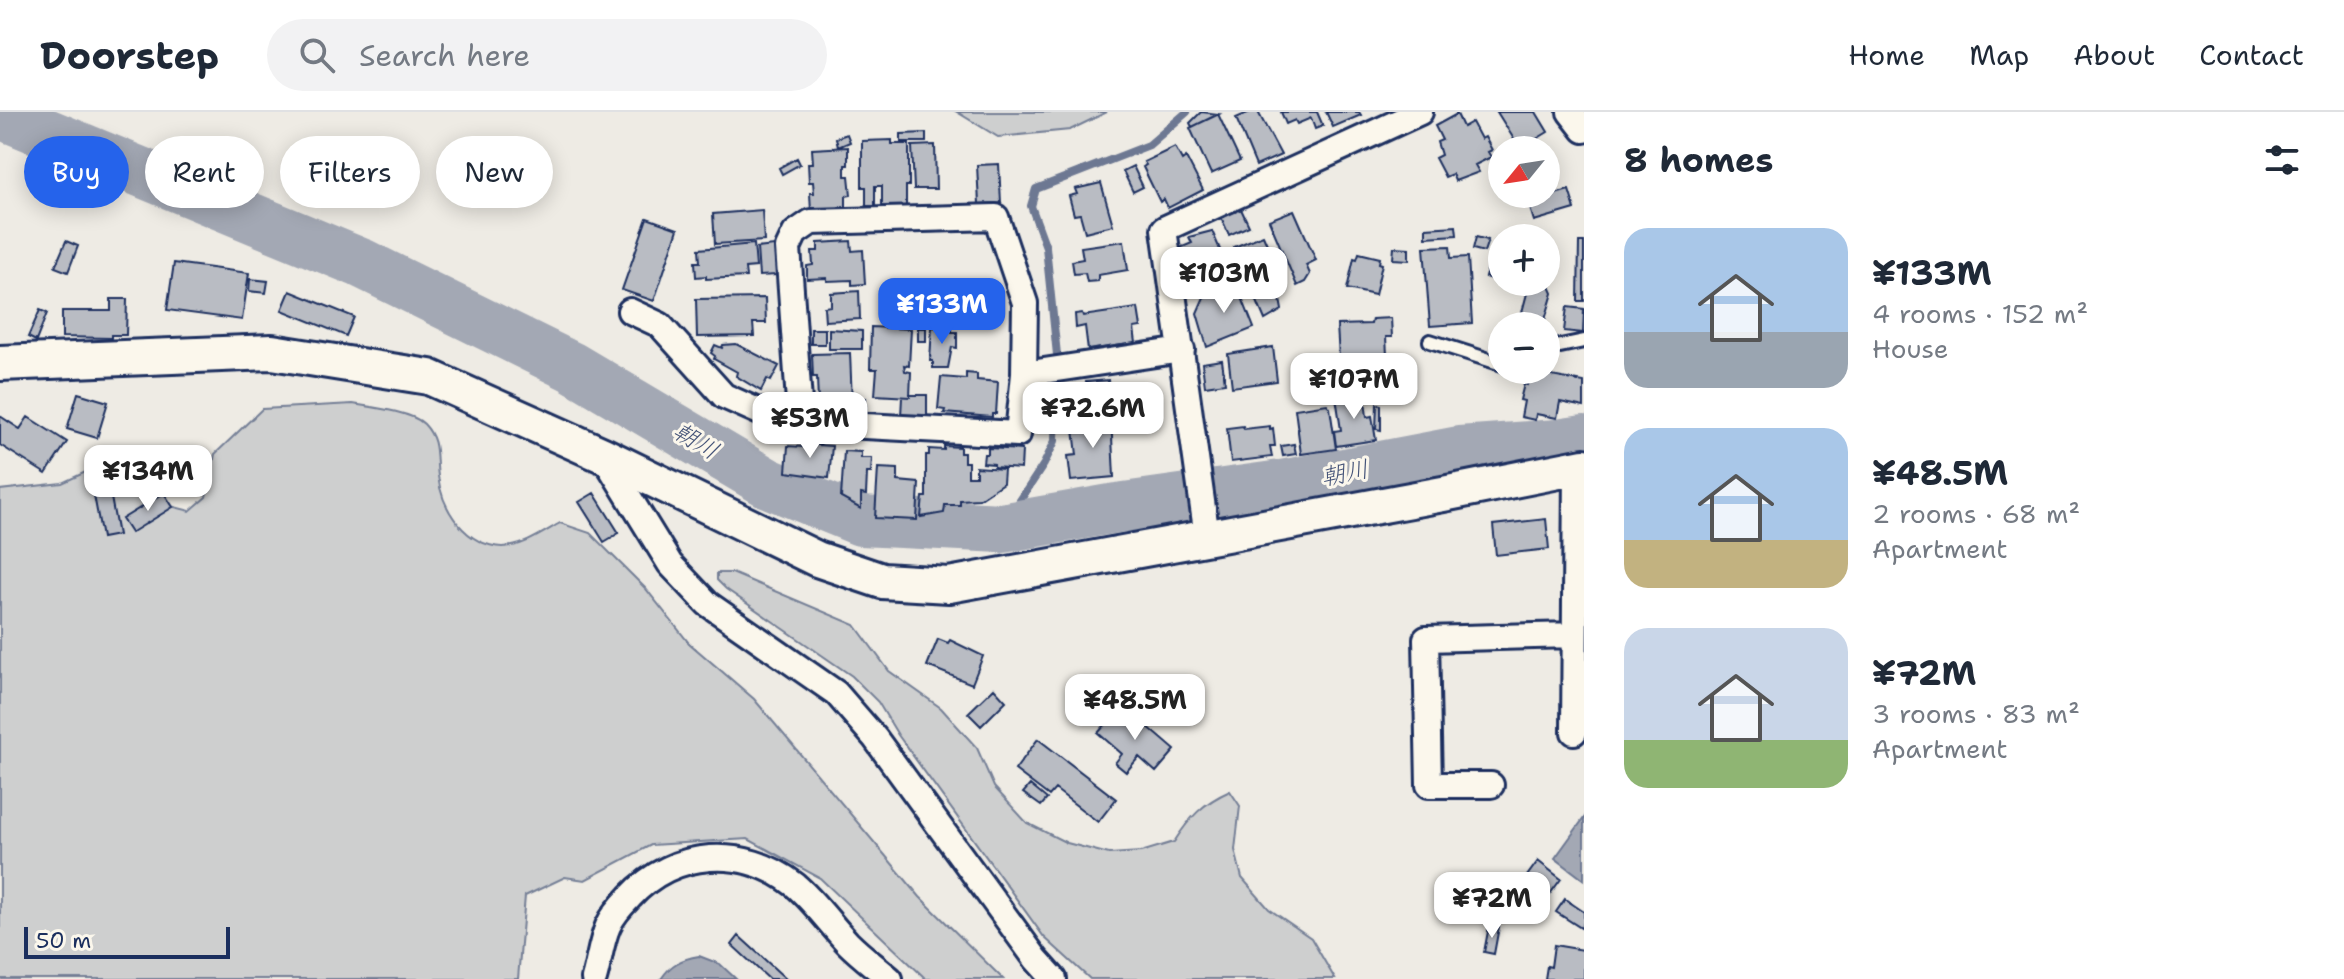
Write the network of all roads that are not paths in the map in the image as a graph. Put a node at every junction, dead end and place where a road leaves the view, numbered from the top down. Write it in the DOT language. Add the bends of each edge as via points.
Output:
graph roads {
  1 [pos="1420,112"];
  2 [pos="1570,112"];
  3 [pos="1584,130"];
  4 [pos="630,311"];
  5 [pos="1430,341"];
  6 [pos="1584,341"];
  7 [pos="1560,346"];
  8 [pos="1182,350"];
  9 [pos="1488,360"];
  10 [pos="0,363"];
  11 [pos="1032,373"];
  12 [pos="800,416"];
  13 [pos="603,455"];
  14 [pos="1580,467"];
  15 [pos="1206,522"];
  16 [pos="1577,644"];
  17 [pos="1574,732"];
  18 [pos="1491,785"];
  19 [pos="594,979"];
  20 [pos="890,979"];
  21 [pos="1054,979"];
  1 -- 8 [label="street" via="1164,229"];
  2 -- 3 [label="street"];
  4 -- 12 [label="street" via="660,325 724,396 762,413"];
  5 -- 9 [label="lane"];
  6 -- 7 [label="lane"];
  8 -- 11 [label="street"];
  8 -- 15 [label="street"];
  10 -- 13 [label="street" via="272,352 429,377"];
  11 -- 12 [label="street" via="1018,434 807,423"];
  11 -- 12 [label="street" via="1025,303 996,217 811,222 795,233 788,248"];
  13 -- 15 [label="street" via="817,559 882,581 949,585"];
  13 -- 21 [label="street" via="670,564 708,604 836,693 875,738"];
  14 -- 15 [label="street"];
  14 -- 16 [label="street"];
  16 -- 17 [label="street"];
  16 -- 18 [label="street" via="1426,639 1429,785"];
  19 -- 20 [label="street" via="608,926 635,891 671,866 709,857 758,863 795,885"];
}
